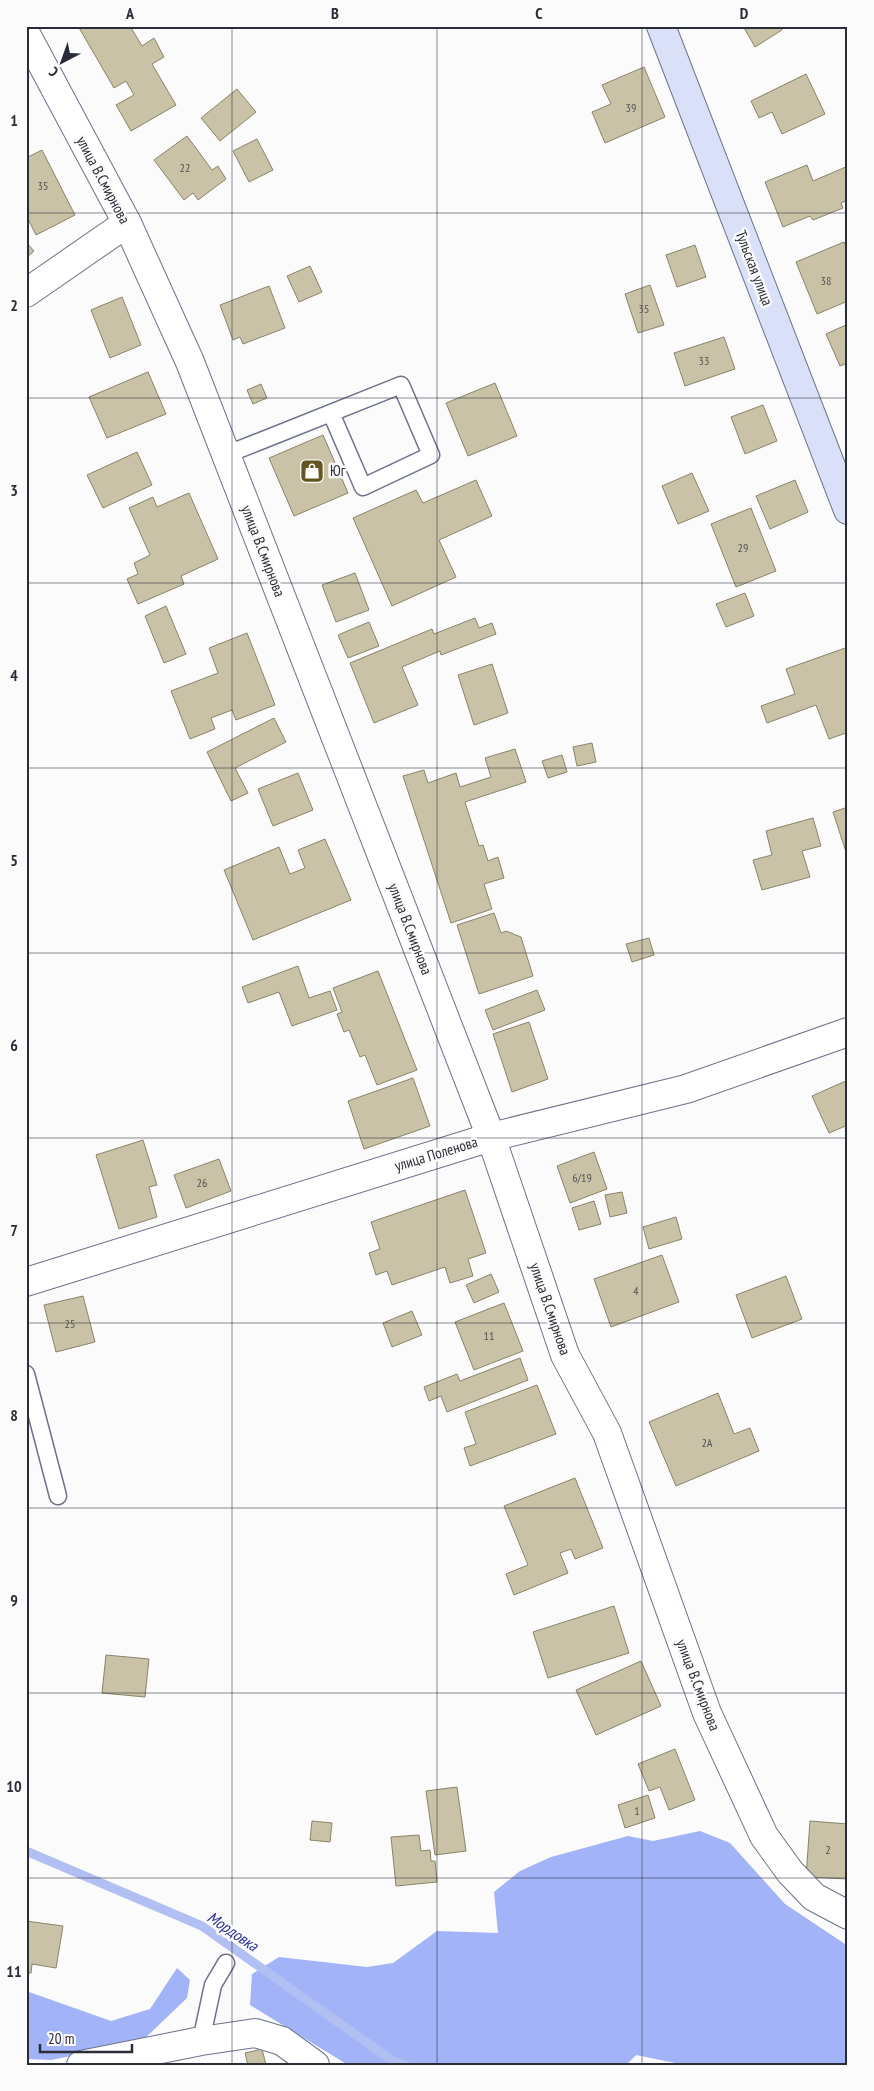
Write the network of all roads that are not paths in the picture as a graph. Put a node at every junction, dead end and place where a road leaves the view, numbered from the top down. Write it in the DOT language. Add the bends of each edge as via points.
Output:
graph roads {
  1 [pos="661,26"];
  2 [pos="26,34"];
  3 [pos="127,223"];
  4 [pos="26,293"];
  5 [pos="331,413"];
  6 [pos="225,455"];
  7 [pos="845,494"];
  8 [pos="848,1032"];
  9 [pos="491,1137"];
  10 [pos="26,1282"];
  11 [pos="26,1374"];
  12 [pos="58,1496"];
  13 [pos="848,1915"];
  14 [pos="226,1963"];
  15 [pos="201,2041"];
  16 [pos="81,2065"];
  17 [pos="315,2065"];
  1 -- 7 [label="main road, Тульская улица"];
  2 -- 3 [label="street, улица В.Смирнова"];
  3 -- 4 [label="street"];
  3 -- 6 [label="street, улица В.Смирнова" via="190,362"];
  5 -- 5 [label="lane" via="401,385 431,456 363,486"];
  5 -- 6 [label="lane"];
  6 -- 9 [label="street, улица В.Смирнова"];
  8 -- 9 [label="street, улица Поленова" via="686,1090"];
  9 -- 10 [label="street, улица Поленова"];
  9 -- 13 [label="street, улица В.Смирнова" via="564,1355 607,1433 707,1713 764,1836 790,1872 814,1897"];
  11 -- 12 [label="lane"];
  14 -- 15 [label="lane" via="213,1985"];
  15 -- 16 [label="street"];
  15 -- 17 [label="street" via="254,2033 282,2040"];
}
